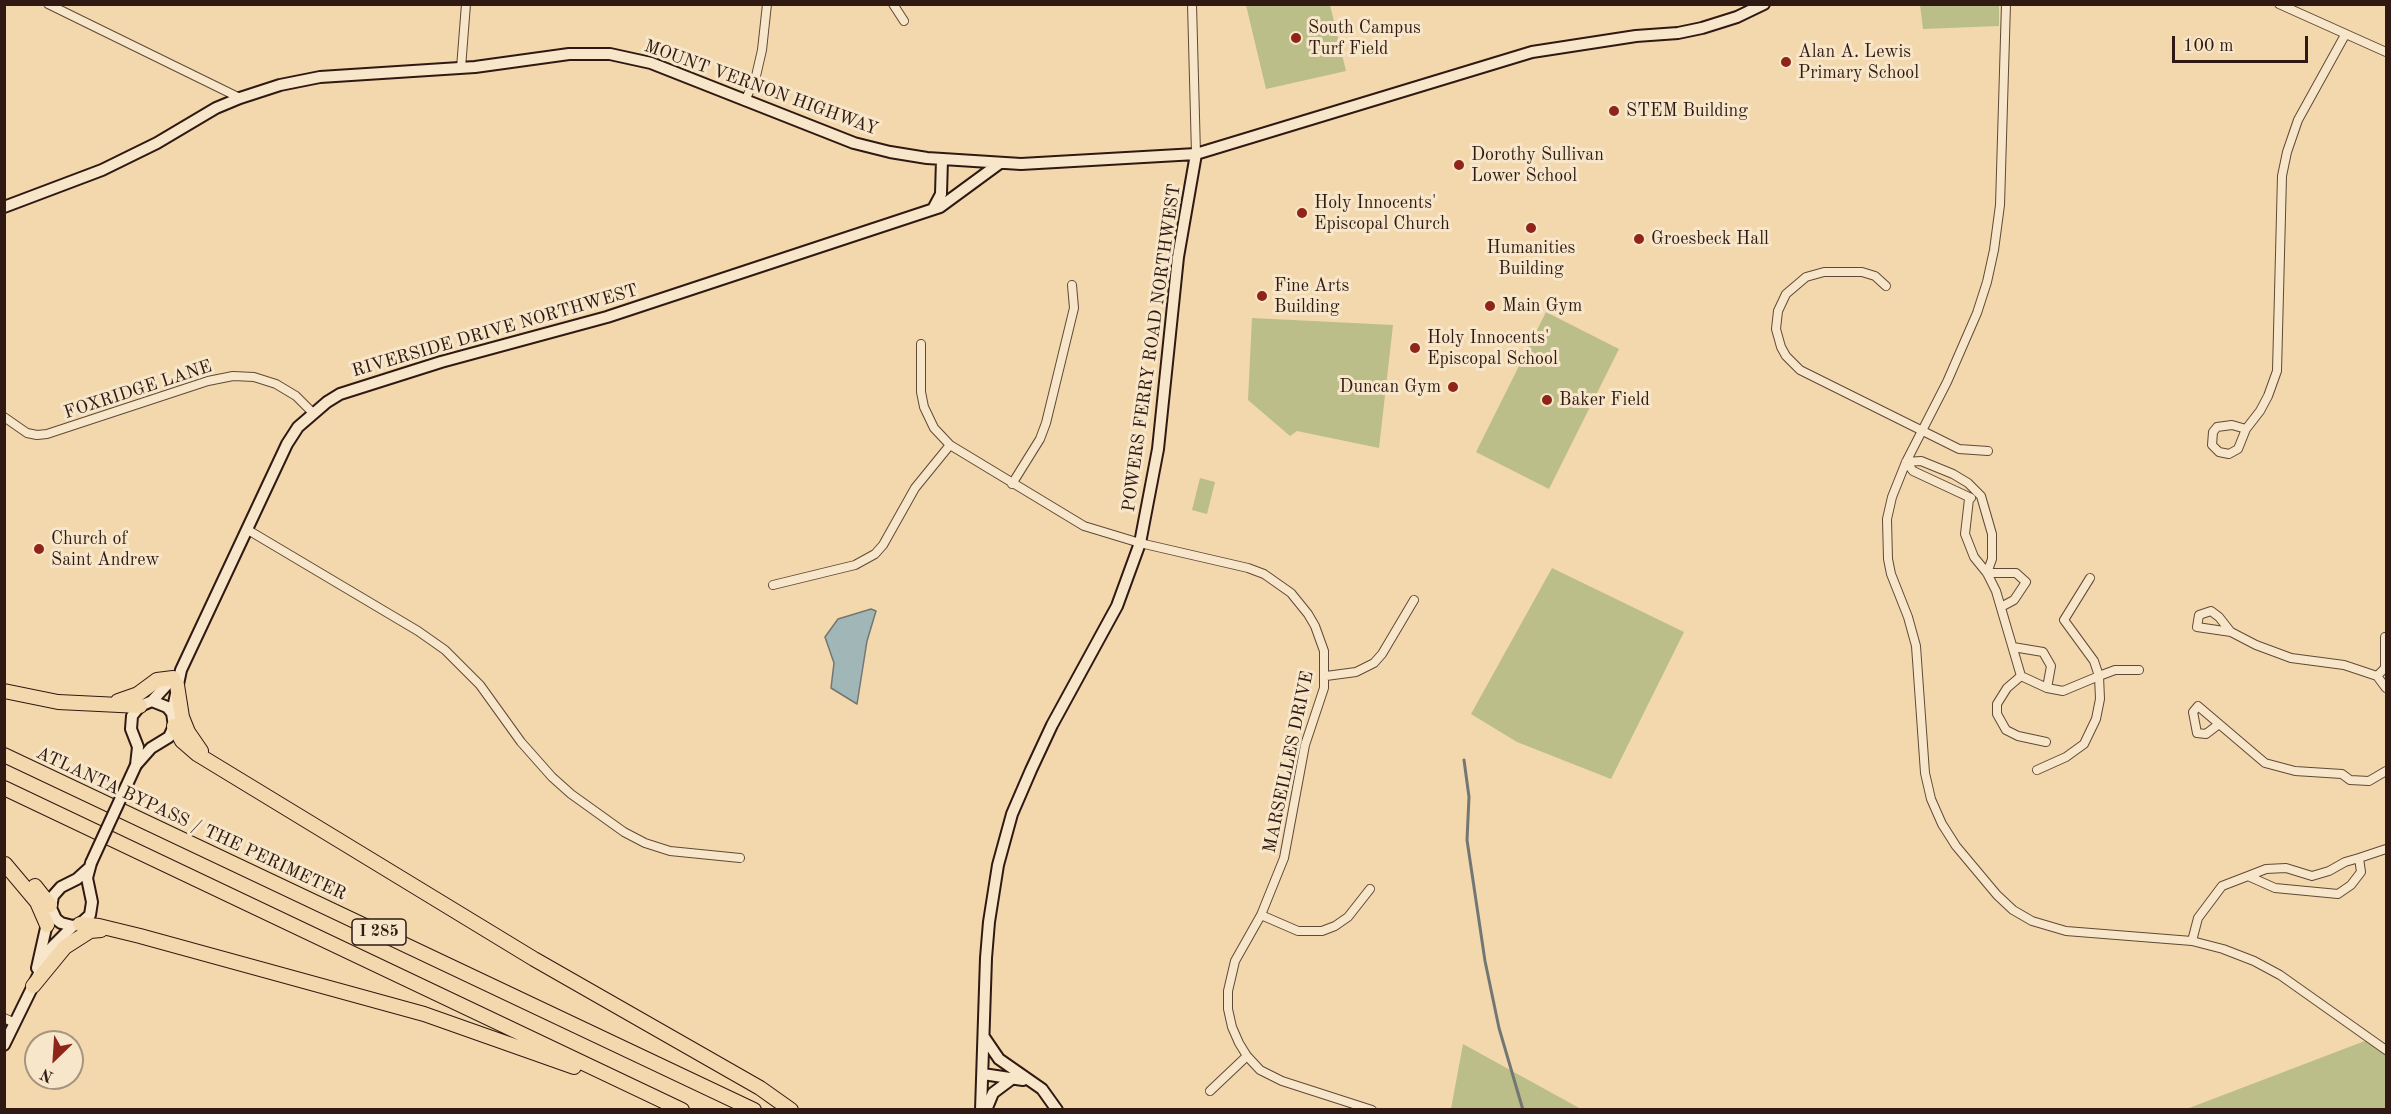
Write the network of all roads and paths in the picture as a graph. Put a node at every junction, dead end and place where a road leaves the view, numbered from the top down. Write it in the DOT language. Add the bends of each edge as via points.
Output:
graph roads {
  1 [pos="48,4"];
  2 [pos="466,4"];
  3 [pos="767,4"];
  4 [pos="893,4"];
  5 [pos="1192,4"];
  6 [pos="1764,4"];
  7 [pos="2006,4"];
  8 [pos="2279,4"];
  9 [pos="904,21"];
  10 [pos="2345,35"];
  11 [pos="2386,52"];
  12 [pos="461,68"];
  13 [pos="240,98"];
  14 [pos="745,101"];
  15 [pos="1196,154"];
  16 [pos="942,159"];
  17 [pos="1000,163"];
  18 [pos="4,207"];
  19 [pos="933,208"];
  20 [pos="1072,285"];
  21 [pos="1886,286"];
  22 [pos="921,344"];
  23 [pos="312,412"];
  24 [pos="4,417"];
  25 [pos="2246,429"];
  26 [pos="1922,430"];
  27 [pos="950,445"];
  28 [pos="1988,451"];
  29 [pos="1906,462"];
  30 [pos="1012,484"];
  31 [pos="1981,496"];
  32 [pos="1969,499"];
  33 [pos="248,530"];
  34 [pos="1140,543"];
  35 [pos="1987,573"];
  36 [pos="2090,578"];
  37 [pos="773,585"];
  38 [pos="1414,600"];
  39 [pos="2001,607"];
  40 [pos="2230,631"];
  41 [pos="2385,637"];
  42 [pos="2013,647"];
  43 [pos="2139,670"];
  44 [pos="1326,676"];
  45 [pos="2021,676"];
  46 [pos="2099,676"];
  47 [pos="2377,676"];
  48 [pos="177,678"];
  49 [pos="2047,688"];
  50 [pos="2386,688"];
  51 [pos="4,691"];
  52 [pos="103,704"];
  53 [pos="146,704"];
  54 [pos="173,720"];
  55 [pos="2219,724"];
  56 [pos="2046,742"];
  57 [pos="4,755"];
  58 [pos="213,763"];
  59 [pos="136,765"];
  60 [pos="2037,770"];
  61 [pos="2386,771"];
  62 [pos="4,788"];
  63 [pos="2386,849"];
  64 [pos="740,858"];
  65 [pos="2360,858"];
  66 [pos="5,863"];
  67 [pos="89,866"];
  68 [pos="2248,876"];
  69 [pos="1370,889"];
  70 [pos="50,906"];
  71 [pos="1261,915"];
  72 [pos="47,925"];
  73 [pos="76,925"];
  74 [pos="108,928"];
  75 [pos="2192,941"];
  76 [pos="33,986"];
  77 [pos="10,1020"];
  78 [pos="984,1037"];
  79 [pos="4,1045"];
  80 [pos="2386,1050"];
  81 [pos="1247,1056"];
  82 [pos="983,1074"];
  83 [pos="1013,1078"];
  84 [pos="1032,1082"];
  85 [pos="633,1086"];
  86 [pos="1210,1091"];
  87 [pos="682,1110"];
  88 [pos="754,1110"];
  89 [pos="791,1110"];
  90 [pos="984,1110"];
  91 [pos="1057,1110"];
  92 [pos="1372,1110"];
  1 -- 13 [label="street"];
  2 -- 12 [label="street"];
  3 -- 14 [label="street" via="762,50"];
  4 -- 9 [label="street"];
  5 -- 15 [label="street"];
  6 -- 15 [label="street, MOUNT VERNON HIGHWAY" via="1737,17 1678,33 1532,52"];
  7 -- 26 [label="street" via="1995,250 1977,312"];
  8 -- 10 [label="street"];
  10 -- 11 [label="street"];
  10 -- 25 [label="street" via="2298,120 2286,152 2277,371 2260,411"];
  12 -- 13 [label="street, MOUNT VERNON HIGHWAY" via="320,77"];
  12 -- 14 [label="street, MOUNT VERNON HIGHWAY" via="569,54 610,54 651,63"];
  13 -- 18 [label="street, MOUNT VERNON HIGHWAY" via="102,170"];
  14 -- 16 [label="street, MOUNT VERNON HIGHWAY" via="854,143"];
  15 -- 17 [label="street, MOUNT VERNON HIGHWAY"];
  15 -- 34 [label="street, POWERS FERRY ROAD NORTHWEST" via="1178,257 1158,449"];
  16 -- 17 [label="street, MOUNT VERNON HIGHWAY"];
  16 -- 19 [label="street" via="941,194"];
  17 -- 19 [label="street, RIVERSIDE DRIVE NORTHWEST" via="952,200"];
  19 -- 23 [label="street, RIVERSIDE DRIVE NORTHWEST" via="607,317 375,382 340,394"];
  20 -- 30 [label="street" via="1074,308 1047,423"];
  21 -- 26 [label="street" via="1875,276 1862,272 1824,272 1806,277 1781,302 1776,320 1778,338 1786,356 1800,370"];
  22 -- 27 [label="street, MARSEILLES DRIVE" via="924,407 934,428"];
  23 -- 24 [label="street, FOXRIDGE LANE" via="276,384 233,376 47,434 27,433"];
  23 -- 33 [label="street, RIVERSIDE DRIVE NORTHWEST" via="287,444"];
  25 -- 25 [label="street" via="2232,425 2217,427 2212,445 2229,454 2238,449"];
  26 -- 28 [label="street" via="1959,449"];
  26 -- 29 [label="street"];
  27 -- 30 [label="street, MARSEILLES DRIVE"];
  27 -- 37 [label="street" via="915,488 875,554 855,565"];
  29 -- 31 [label="street" via="1922,461 1953,474"];
  29 -- 32 [label="street" via="1913,471"];
  29 -- 75 [label="street" via="1887,519 1887,559 1916,646 1925,773 1942,824 1997,895 2032,921 2066,930"];
  30 -- 34 [label="street, MARSEILLES DRIVE" via="1084,526"];
  31 -- 32 [label="street"];
  31 -- 35 [label="street" via="1992,534 1992,559"];
  32 -- 35 [label="street" via="1965,534 1974,557"];
  33 -- 48 [label="street, RIVERSIDE DRIVE NORTHWEST"];
  33 -- 64 [label="street" via="445,650 480,685 552,777 624,832 670,851"];
  34 -- 44 [label="street, MARSEILLES DRIVE" via="1248,568 1281,585 1300,603 1315,626"];
  34 -- 78 [label="street, POWERS FERRY ROAD NORTHWEST" via="1117,606 1052,725 1012,814 988,922"];
  35 -- 39 [label="street"];
  35 -- 39 [label="street" via="2016,573 2026,582 2014,600"];
  36 -- 46 [label="street" via="2064,620 2094,661"];
  38 -- 44 [label="street" via="1374,663 1356,672"];
  39 -- 42 [label="street"];
  40 -- 47 [label="street" via="2291,658 2344,665"];
  41 -- 47 [label="street" via="2385,668"];
  42 -- 45 [label="street"];
  42 -- 49 [label="street" via="2043,652 2051,666"];
  43 -- 46 [label="street" via="2115,670"];
  44 -- 71 [label="street, MARSEILLES DRIVE" via="1322,700 1305,745 1284,858"];
  45 -- 49 [label="street"];
  45 -- 56 [label="street" via="2007,688 1997,704 1997,714 2006,730"];
  46 -- 49 [label="street" via="2063,691"];
  46 -- 60 [label="street" via="2096,719 2084,744"];
  47 -- 50 [label="street"];
  48 -- 52 [label="highway" via="158,680 125,700"];
  48 -- 53 [label="street, RIVERSIDE DRIVE NORTHWEST"];
  48 -- 54 [label="street, RIVERSIDE DRIVE NORTHWEST"];
  48 -- 58 [label="highway" via="188,732"];
  51 -- 52 [label="highway" via="58,702"];
  52 -- 53 [label="highway"];
  53 -- 54 [label="street" via="164,705"];
  53 -- 59 [label="street" via="135,711 130,722 138,747"];
  54 -- 58 [label="highway" via="188,748"];
  54 -- 59 [label="street" via="169,737"];
  55 -- 55 [label="street" via="2198,706 2193,712 2197,733 2205,734"];
  55 -- 61 [label="street" via="2265,763 2295,771 2342,774 2350,780 2369,781"];
  57 -- 88 [label="highway, ATLANTA BYPASS / THE PERIMETER / I 285"];
  58 -- 89 [label="highway"];
  59 -- 67 [label="street, bridge"];
  62 -- 85 [label="highway, I 285"];
  63 -- 65 [label="street"];
  65 -- 68 [label="street" via="2312,876 2286,868"];
  65 -- 68 [label="street" via="2361,872 2338,894 2275,888"];
  66 -- 70 [label="highway" via="38,888"];
  66 -- 72 [label="highway" via="37,902"];
  67 -- 70 [label="street" via="56,890"];
  67 -- 73 [label="street" via="90,915"];
  68 -- 75 [label="street" via="2222,886 2198,918"];
  69 -- 71 [label="street" via="1348,917 1322,931 1298,931"];
  70 -- 72 [label="street"];
  70 -- 73 [label="street" via="61,923"];
  71 -- 81 [label="street, MARSEILLES DRIVE" via="1235,961 1228,991 1232,1027"];
  72 -- 76 [label="street"];
  73 -- 74 [label="highway"];
  73 -- 76 [label="street" via="52,947"];
  74 -- 76 [label="highway" via="90,931 65,947"];
  74 -- 85 [label="highway" via="423,1014"];
  75 -- 80 [label="street" via="2223,949 2280,975"];
  76 -- 77 [label="street"];
  77 -- 79 [label="street"];
  78 -- 82 [label="street, POWERS FERRY ROAD NORTHWEST"];
  78 -- 84 [label="street" via="1004,1064"];
  81 -- 86 [label="street"];
  81 -- 92 [label="street" via="1260,1070 1282,1082"];
  82 -- 83 [label="street"];
  82 -- 90 [label="street, POWERS FERRY ROAD NORTHWEST"];
  83 -- 84 [label="street"];
  83 -- 90 [label="street" via="993,1093"];
  84 -- 91 [label="street"];
  85 -- 87 [label="highway, I 285"];
}
